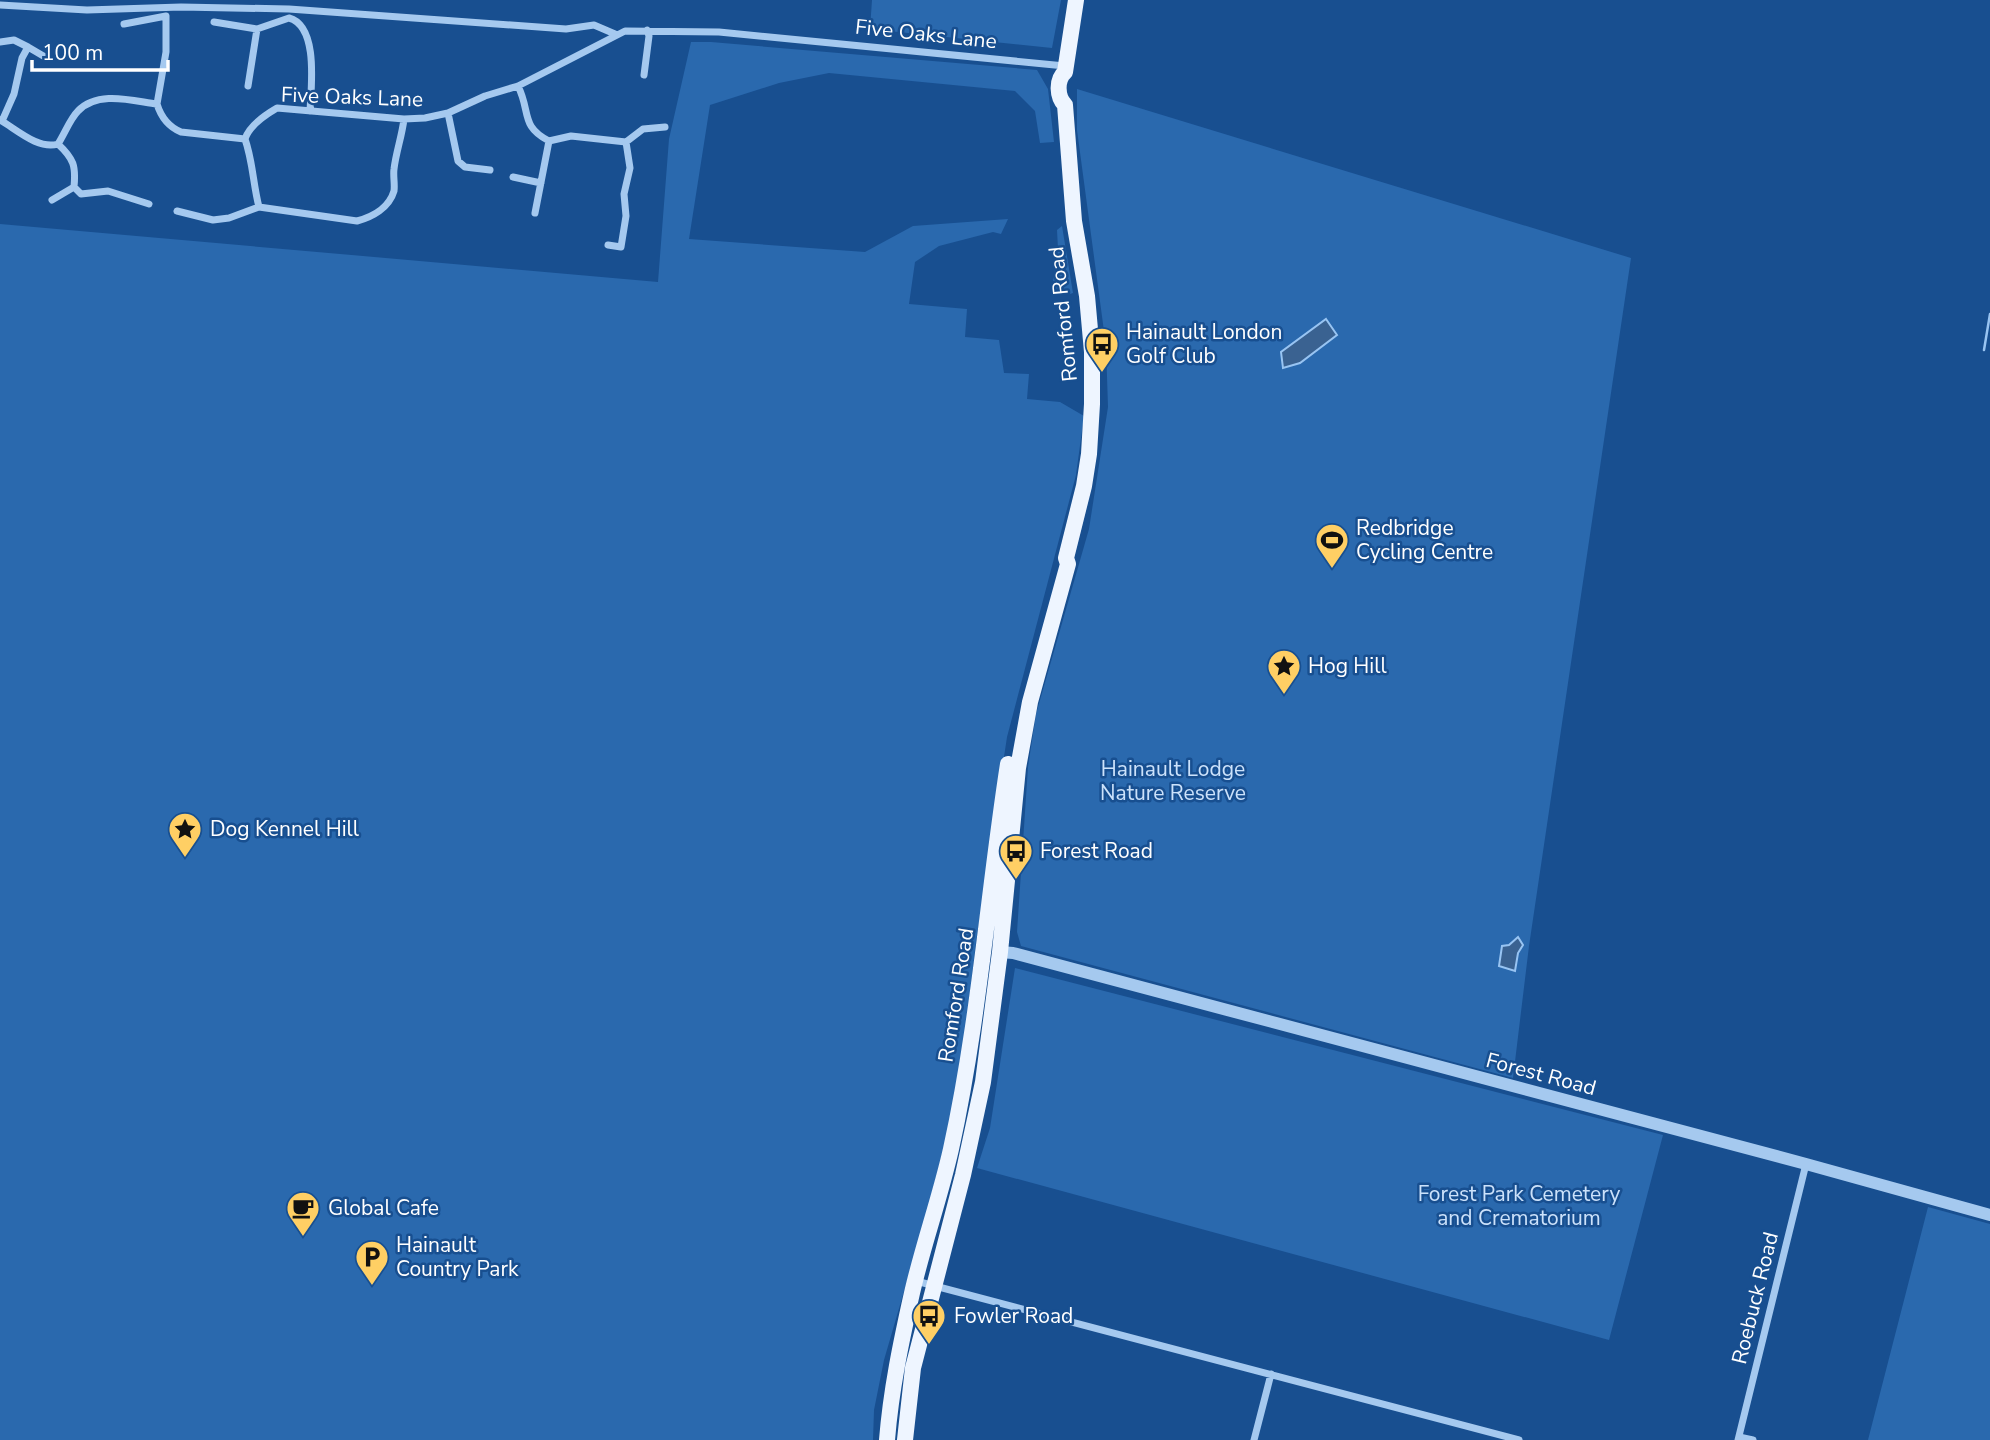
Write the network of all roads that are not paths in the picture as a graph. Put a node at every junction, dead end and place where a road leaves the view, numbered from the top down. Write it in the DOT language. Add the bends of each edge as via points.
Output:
graph roads {
  1 [pos="1076,0"];
  2 [pos="0,5"];
  3 [pos="214,22"];
  4 [pos="124,24"];
  5 [pos="257,29"];
  6 [pos="647,30"];
  7 [pos="615,34"];
  8 [pos="0,42"];
  9 [pos="28,47"];
  10 [pos="45,57"];
  11 [pos="1065,69"];
  12 [pos="644,75"];
  13 [pos="248,86"];
  14 [pos="518,86"];
  15 [pos="157,104"];
  16 [pos="310,111"];
  17 [pos="448,113"];
  18 [pos="404,119"];
  19 [pos="1,120"];
  20 [pos="664,127"];
  21 [pos="245,139"];
  22 [pos="549,141"];
  23 [pos="626,142"];
  24 [pos="58,144"];
  25 [pos="490,170"];
  26 [pos="513,177"];
  27 [pos="541,183"];
  28 [pos="74,187"];
  29 [pos="52,200"];
  30 [pos="149,204"];
  31 [pos="259,207"];
  32 [pos="177,211"];
  33 [pos="535,213"];
  34 [pos="608,245"];
  35 [pos="1066,558"];
  36 [pos="1000,952"];
  37 [pos="1806,1164"];
  38 [pos="1990,1215"];
  39 [pos="915,1280"];
  40 [pos="934,1285"];
  41 [pos="1270,1374"];
  42 [pos="1739,1438"];
  43 [pos="887,1440"];
  44 [pos="905,1440"];
  45 [pos="1254,1440"];
  46 [pos="1519,1440"];
  47 [pos="1753,1440"];
  1 -- 11 [label="main road, Romford Road"];
  2 -- 7 [label="street, Five Oaks Lane" via="87,10 289,9 566,29 594,25"];
  3 -- 5 [label="street"];
  4 -- 15 [label="street" via="166,16 166,52"];
  5 -- 13 [label="street"];
  5 -- 16 [label="street" via="289,18 300,23 313,65"];
  6 -- 7 [label="street, Five Oaks Lane"];
  6 -- 11 [label="street, Five Oaks Lane" via="719,32"];
  6 -- 12 [label="street"];
  7 -- 14 [label="street, Five Oaks Lane"];
  8 -- 9 [label="street" via="14,40"];
  9 -- 10 [label="street"];
  9 -- 19 [label="street"];
  11 -- 35 [label="main road, Romford Road" via="1059,78 1059,99 1065,105 1074,221 1092,352 1089,454"];
  14 -- 17 [label="street, Five Oaks Lane"];
  14 -- 22 [label="street" via="533,131"];
  15 -- 21 [label="street" via="174,129"];
  15 -- 24 [label="street" via="111,99 89,102 76,112"];
  16 -- 18 [label="street, Five Oaks Lane"];
  16 -- 21 [label="street, Five Oaks Lane" via="277,108"];
  17 -- 18 [label="street, Five Oaks Lane"];
  17 -- 25 [label="street" via="458,161 465,167"];
  18 -- 31 [label="street" via="394,191 372,217 357,221"];
  19 -- 24 [label="street" via="37,141"];
  20 -- 23 [label="street" via="643,129"];
  21 -- 31 [label="street" via="253,159"];
  22 -- 23 [label="street" via="571,136"];
  22 -- 27 [label="street"];
  23 -- 34 [label="street" via="630,168 621,247"];
  24 -- 28 [label="street" via="69,153 76,169"];
  26 -- 27 [label="street"];
  27 -- 33 [label="street"];
  28 -- 29 [label="street"];
  28 -- 30 [label="street" via="80,194 108,191"];
  31 -- 32 [label="street" via="213,219"];
  35 -- 36 [label="main road, Romford Road" via="1018,768"];
  35 -- 39 [label="main road, Romford Road" via="1022,701 1008,766 962,1092"];
  36 -- 37 [label="street, Forest Road"];
  36 -- 40 [label="main road, Romford Road" via="983,1082"];
  37 -- 38 [label="street, Forest Road"];
  37 -- 42 [label="street, Roebuck Road"];
  39 -- 40 [label="street"];
  39 -- 43 [label="main road, Romford Road" via="895,1372"];
  40 -- 41 [label="street"];
  40 -- 44 [label="main road, Romford Road" via="913,1367"];
  41 -- 45 [label="street"];
  41 -- 46 [label="street"];
  42 -- 47 [label="street"];
}
